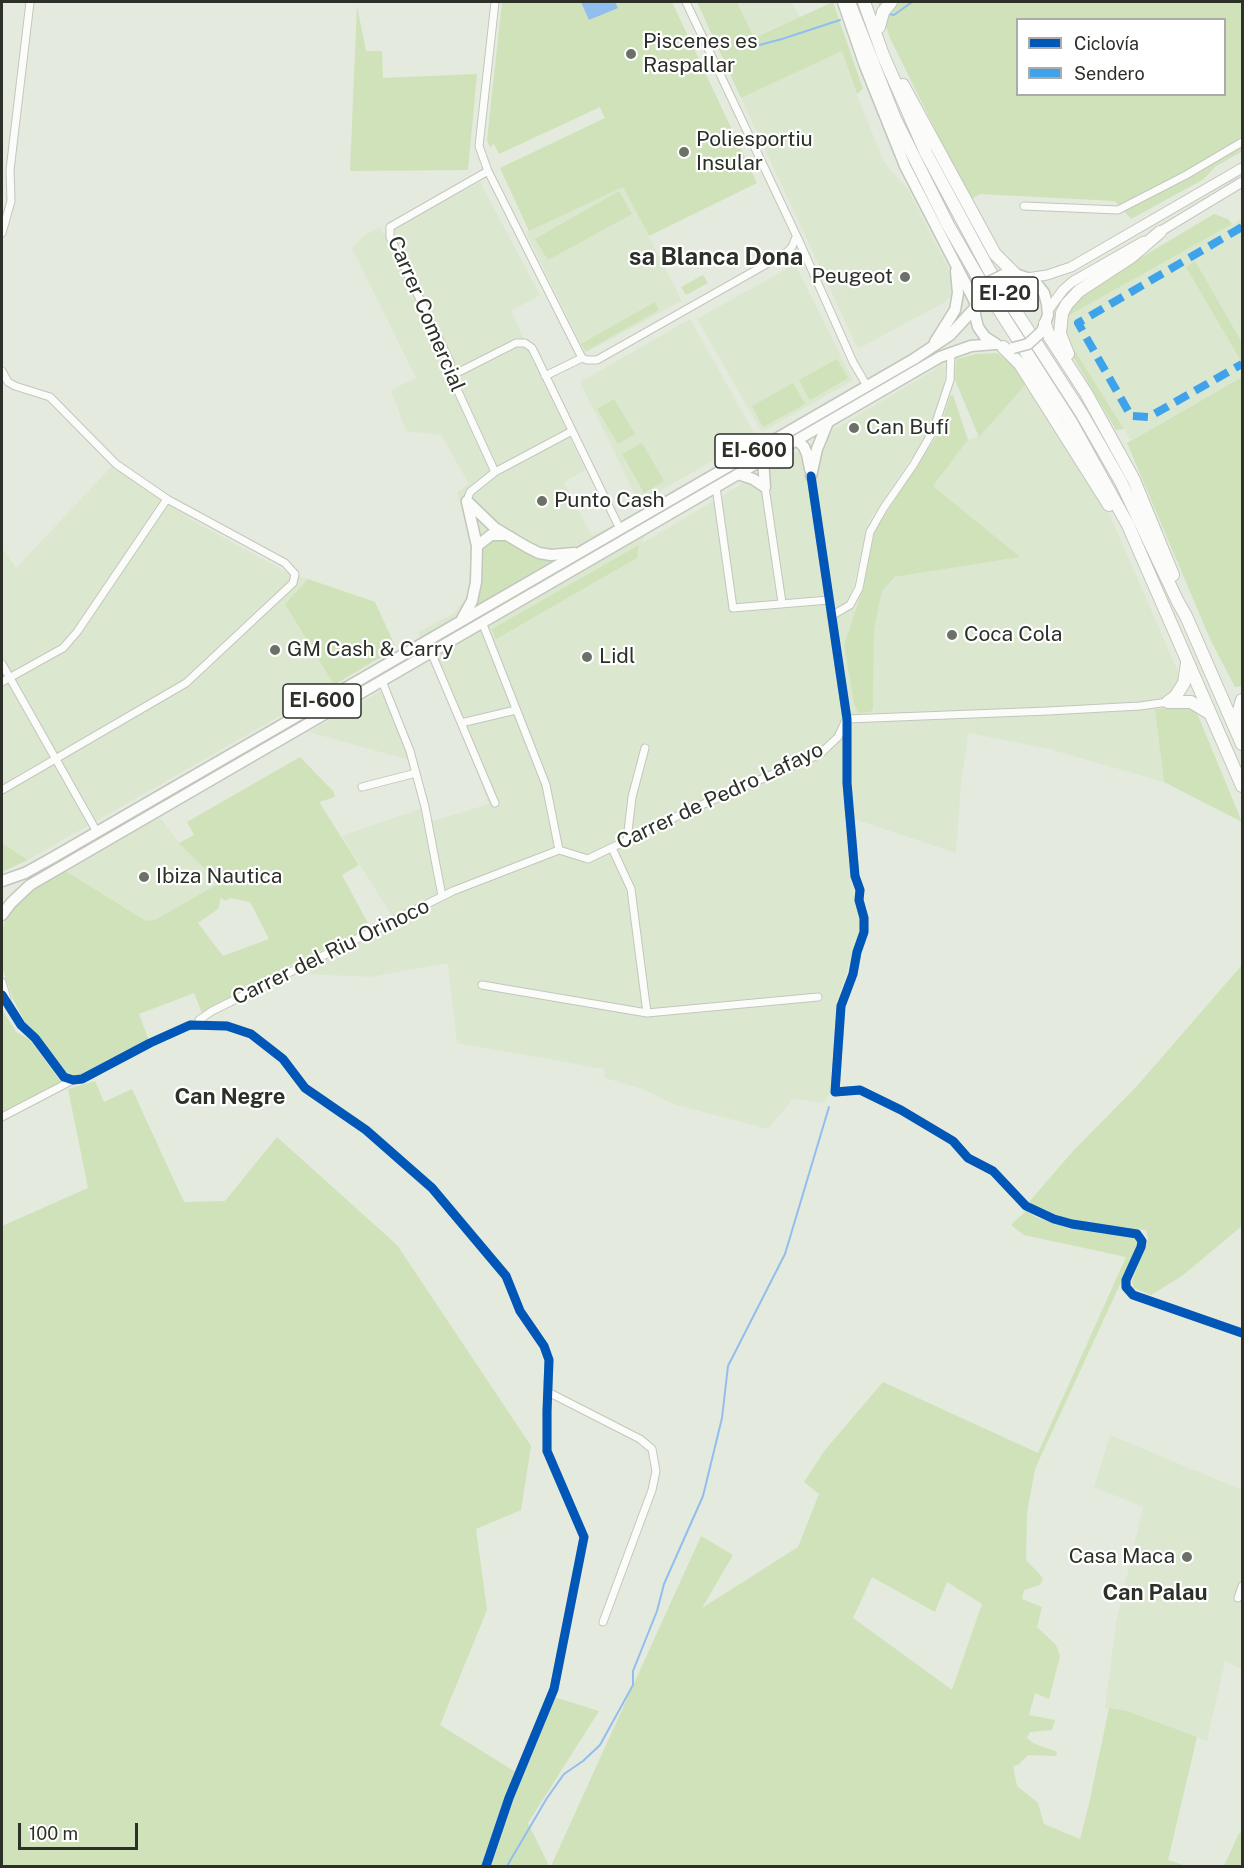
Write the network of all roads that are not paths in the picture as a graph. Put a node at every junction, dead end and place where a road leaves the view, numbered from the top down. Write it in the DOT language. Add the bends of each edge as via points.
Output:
graph roads {
  1 [pos="30,2"];
  2 [pos="495,2"];
  3 [pos="686,2"];
  4 [pos="843,2"];
  5 [pos="849,2"];
  6 [pos="864,2"];
  7 [pos="870,2"];
  8 [pos="891,2"];
  9 [pos="879,27"];
  10 [pos="1242,142"];
  11 [pos="1242,168"];
  12 [pos="488,171"];
  13 [pos="1242,182"];
  14 [pos="1024,206"];
  15 [pos="1160,232"];
  16 [pos="2,233"];
  17 [pos="796,237"];
  18 [pos="786,253"];
  19 [pos="804,256"];
  20 [pos="955,264"];
  21 [pos="1015,276"];
  22 [pos="976,302"];
  23 [pos="1048,310"];
  24 [pos="1043,329"];
  25 [pos="1004,346"];
  26 [pos="929,349"];
  27 [pos="951,352"];
  28 [pos="582,358"];
  29 [pos="2,371"];
  30 [pos="451,375"];
  31 [pos="545,376"];
  32 [pos="867,386"];
  33 [pos="828,422"];
  34 [pos="572,431"];
  35 [pos="797,440"];
  36 [pos="763,460"];
  37 [pos="495,472"];
  38 [pos="738,474"];
  39 [pos="812,476"];
  40 [pos="1134,480"];
  41 [pos="716,487"];
  42 [pos="765,487"];
  43 [pos="167,499"];
  44 [pos="467,501"];
  45 [pos="1128,525"];
  46 [pos="620,529"];
  47 [pos="507,535"];
  48 [pos="477,546"];
  49 [pos="578,553"];
  50 [pos="829,600"];
  51 [pos="782,603"];
  52 [pos="831,616"];
  53 [pos="1186,616"];
  54 [pos="460,622"];
  55 [pos="482,622"];
  56 [pos="431,652"];
  57 [pos="1187,663"];
  58 [pos="2,664"];
  59 [pos="9,678"];
  60 [pos="382,681"];
  61 [pos="2,682"];
  62 [pos="1217,687"];
  63 [pos="1242,695"];
  64 [pos="1242,700"];
  65 [pos="1168,702"];
  66 [pos="516,710"];
  67 [pos="1210,714"];
  68 [pos="847,719"];
  69 [pos="461,723"];
  70 [pos="1240,738"];
  71 [pos="645,748"];
  72 [pos="56,759"];
  73 [pos="416,773"];
  74 [pos="1242,786"];
  75 [pos="362,787"];
  76 [pos="2,790"];
  77 [pos="495,803"];
  78 [pos="97,832"];
  79 [pos="627,840"];
  80 [pos="612,848"];
  81 [pos="559,850"];
  82 [pos="2,881"];
  83 [pos="442,896"];
  84 [pos="2,915"];
  85 [pos="2,982"];
  86 [pos="482,985"];
  87 [pos="2,995"];
  88 [pos="818,997"];
  89 [pos="10,1008"];
  90 [pos="647,1013"];
  91 [pos="198,1024"];
  92 [pos="73,1080"];
  93 [pos="2,1117"];
  94 [pos="1242,1333"];
  95 [pos="548,1392"];
  96 [pos="1242,1586"];
  97 [pos="1238,1598"];
  98 [pos="603,1622"];
  99 [pos="486,1866"];
  1 -- 16 [label="street" via="10,170 11,201"];
  2 -- 12 [label="street" via="479,146"];
  3 -- 17 [label="street"];
  4 -- 20 [label="main road" via="904,166"];
  5 -- 45 [label="highway, EI-20" via="896,119 948,225 1071,422"];
  6 -- 53 [label="highway, EI-20" via="907,112 960,218 1103,449"];
  7 -- 9 [label="highway"];
  8 -- 9 [label="highway"];
  9 -- 21 [label="highway" via="904,87 973,215 996,254"];
  10 -- 14 [label="street" via="1118,210"];
  11 -- 21 [label="main road, EI-600" via="1071,267 1047,275"];
  12 -- 28 [label="street"];
  12 -- 30 [label="street, Carrer Comercial" via="390,227 390,237 450,362"];
  13 -- 15 [label="main road"];
  15 -- 23 [label="main road" via="1072,282"];
  15 -- 40 [label="highway" via="1072,297 1060,323 1062,344 1112,428"];
  17 -- 18 [label="street"];
  17 -- 19 [label="street"];
  18 -- 19 [label="street"];
  18 -- 28 [label="street" via="597,360"];
  19 -- 32 [label="street"];
  20 -- 22 [label="main road"];
  20 -- 26 [label="main road" via="955,310"];
  21 -- 22 [label="main road, EI-600, bridge" via="987,283"];
  21 -- 23 [label="main road" via="1037,284"];
  22 -- 25 [label="main road" via="978,327 985,337"];
  22 -- 26 [label="main road, EI-600" via="950,336"];
  23 -- 24 [label="main road"];
  24 -- 25 [label="main road, EI-600, bridge" via="1028,344"];
  24 -- 40 [label="highway" via="1086,393"];
  25 -- 27 [label="main road, EI-600" via="971,346"];
  25 -- 45 [label="highway" via="1020,364 1112,509"];
  26 -- 32 [label="main road, EI-600"];
  27 -- 33 [label="main road, EI-600"];
  27 -- 52 [label="street" via="950,380 933,431 870,532 859,588 850,605"];
  28 -- 31 [label="street"];
  29 -- 43 [label="street" via="15,386 50,398 116,464"];
  30 -- 31 [label="street" via="516,343 525,343 532,348"];
  30 -- 37 [label="street, Carrer Comercial"];
  31 -- 34 [label="street"];
  32 -- 46 [label="main road, EI-600"];
  33 -- 35 [label="main road, EI-600"];
  33 -- 39 [label="main road" via="817,448"];
  34 -- 37 [label="street"];
  34 -- 46 [label="street"];
  35 -- 36 [label="main road, EI-600"];
  35 -- 39 [label="main road" via="807,454"];
  36 -- 38 [label="main road, EI-600"];
  36 -- 42 [label="main road"];
  37 -- 44 [label="street" via="470,492"];
  38 -- 41 [label="main road, EI-600"];
  38 -- 42 [label="main road"];
  39 -- 50 [label="street"];
  40 -- 53 [label="highway"];
  41 -- 51 [label="street" via="733,608"];
  41 -- 55 [label="main road, EI-600"];
  42 -- 51 [label="street"];
  43 -- 59 [label="street" via="77,633 63,648"];
  43 -- 72 [label="street" via="285,563 295,574 293,583 186,683"];
  44 -- 47 [label="main road"];
  44 -- 48 [label="main road"];
  45 -- 57 [label="highway, EI-20"];
  46 -- 49 [label="main road, EI-600"];
  47 -- 48 [label="main road" via="491,535"];
  47 -- 49 [label="main road" via="539,553"];
  48 -- 54 [label="main road" via="475,591"];
  49 -- 54 [label="main road, EI-600"];
  50 -- 51 [label="street"];
  50 -- 52 [label="street"];
  52 -- 68 [label="street"];
  53 -- 62 [label="highway, EI-20"];
  54 -- 78 [label="main road, EI-600"];
  55 -- 56 [label="main road, EI-600"];
  55 -- 66 [label="street"];
  56 -- 60 [label="main road, EI-600"];
  56 -- 69 [label="street"];
  57 -- 65 [label="highway" via="1184,683"];
  57 -- 67 [label="highway, EI-20"];
  58 -- 59 [label="street"];
  59 -- 61 [label="street"];
  59 -- 72 [label="street"];
  60 -- 73 [label="street"];
  60 -- 84 [label="main road, EI-600" via="30,885"];
  62 -- 63 [label="highway" via="1229,694"];
  62 -- 70 [label="highway, EI-20"];
  64 -- 70 [label="highway" via="1238,714"];
  65 -- 67 [label="highway" via="1191,702"];
  65 -- 68 [label="street"];
  66 -- 69 [label="street"];
  66 -- 81 [label="street" via="546,785"];
  67 -- 74 [label="highway, EI-20"];
  68 -- 79 [label="street, Carrer de Pedro Lafayo" via="838,737 820,754"];
  68 -- 94 [label="street" via="847,783 864,932 841,1006 835,1092 860,1090 953,1141 968,1158 993,1171 1026,1206 1072,1224 1137,1234 1141,1247 1126,1280 1133,1295"];
  69 -- 77 [label="street"];
  71 -- 79 [label="street" via="632,797"];
  72 -- 76 [label="street"];
  72 -- 78 [label="street"];
  73 -- 75 [label="street"];
  73 -- 83 [label="street"];
  78 -- 82 [label="main road, EI-600" via="34,868"];
  79 -- 80 [label="street, Carrer de Pedro Lafayo"];
  80 -- 81 [label="street, Carrer de Pedro Lafayo" via="588,858"];
  80 -- 90 [label="street" via="631,889"];
  81 -- 83 [label="street, Carrer del Riu Orinoco"];
  83 -- 91 [label="street, Carrer del Riu Orinoco" via="212,1011"];
  85 -- 89 [label="street"];
  86 -- 90 [label="street"];
  87 -- 89 [label="street"];
  88 -- 90 [label="street"];
  89 -- 92 [label="street" via="64,1077"];
  91 -- 92 [label="street, Carrer del Riu Orinoco" via="182,1027 82,1079"];
  91 -- 95 [label="street" via="227,1026 251,1034 267,1045 305,1088 366,1130 432,1188 506,1276 520,1311 544,1346 549,1360"];
  92 -- 93 [label="street, Carrer del Riu Orinoco"];
  95 -- 98 [label="street" via="640,1439 652,1449 656,1471 652,1490"];
  95 -- 99 [label="street" via="547,1451 584,1537 554,1689"];
  96 -- 97 [label="street"];
}
